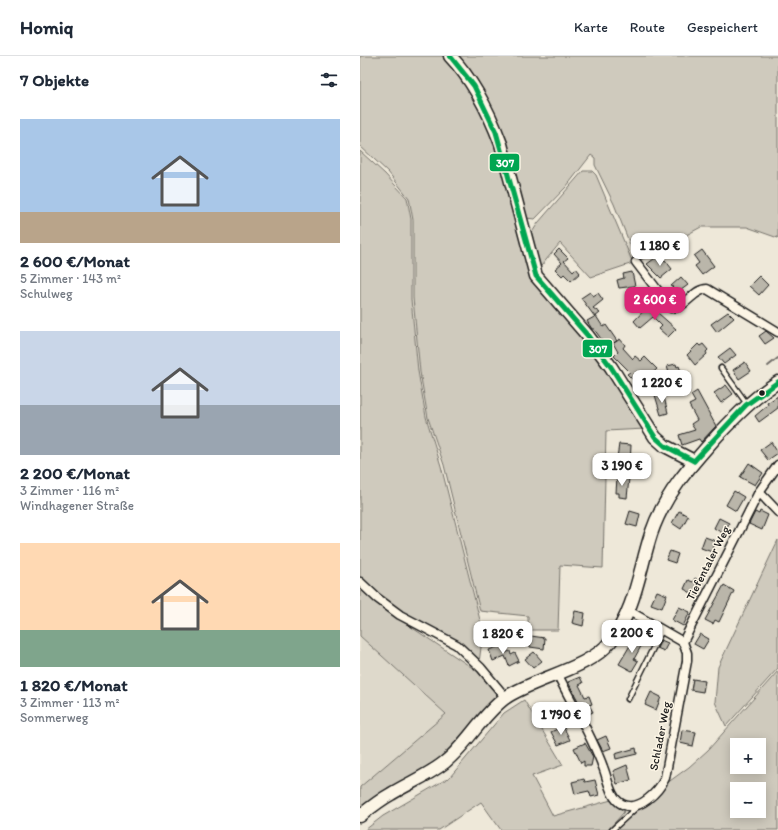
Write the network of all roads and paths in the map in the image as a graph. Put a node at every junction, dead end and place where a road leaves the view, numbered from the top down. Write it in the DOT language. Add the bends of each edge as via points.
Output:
graph roads {
  1 [pos="450,56"];
  2 [pos="636,262"];
  3 [pos="778,332"];
  4 [pos="721,368"];
  5 [pos="778,382"];
  6 [pos="747,405"];
  7 [pos="694,461"];
  8 [pos="778,465"];
  9 [pos="759,492"];
  10 [pos="778,512"];
  11 [pos="360,582"];
  12 [pos="629,611"];
  13 [pos="662,630"];
  14 [pos="683,642"];
  15 [pos="557,673"];
  16 [pos="506,698"];
  17 [pos="628,699"];
  18 [pos="638,805"];
  19 [pos="360,816"];
  20 [pos="612,830"];
  1 -- 7 [label="main road" via="476,89 495,127 536,276 588,336 620,379 655,437 665,446"];
  2 -- 3 [label="street" via="671,308 682,306 707,289"];
  4 -- 6 [label="lane"];
  5 -- 6 [label="main road"];
  6 -- 7 [label="main road"];
  7 -- 12 [label="main road" via="674,487 659,515"];
  8 -- 9 [label="street, Tiefentaler Weg"];
  9 -- 10 [label="street"];
  9 -- 14 [label="street, Tiefentaler Weg"];
  11 -- 16 [label="street" via="400,615 457,645 482,668"];
  12 -- 13 [label="street"];
  12 -- 15 [label="main road" via="609,644 585,661"];
  13 -- 14 [label="street"];
  13 -- 17 [label="lane"];
  14 -- 18 [label="street, Schlader Weg" via="687,661 665,778 661,787"];
  15 -- 16 [label="main road"];
  15 -- 18 [label="street" via="603,766 611,792 622,804"];
  16 -- 19 [label="main road" via="485,716 447,760 383,798"];
  18 -- 20 [label="lane"];
}
